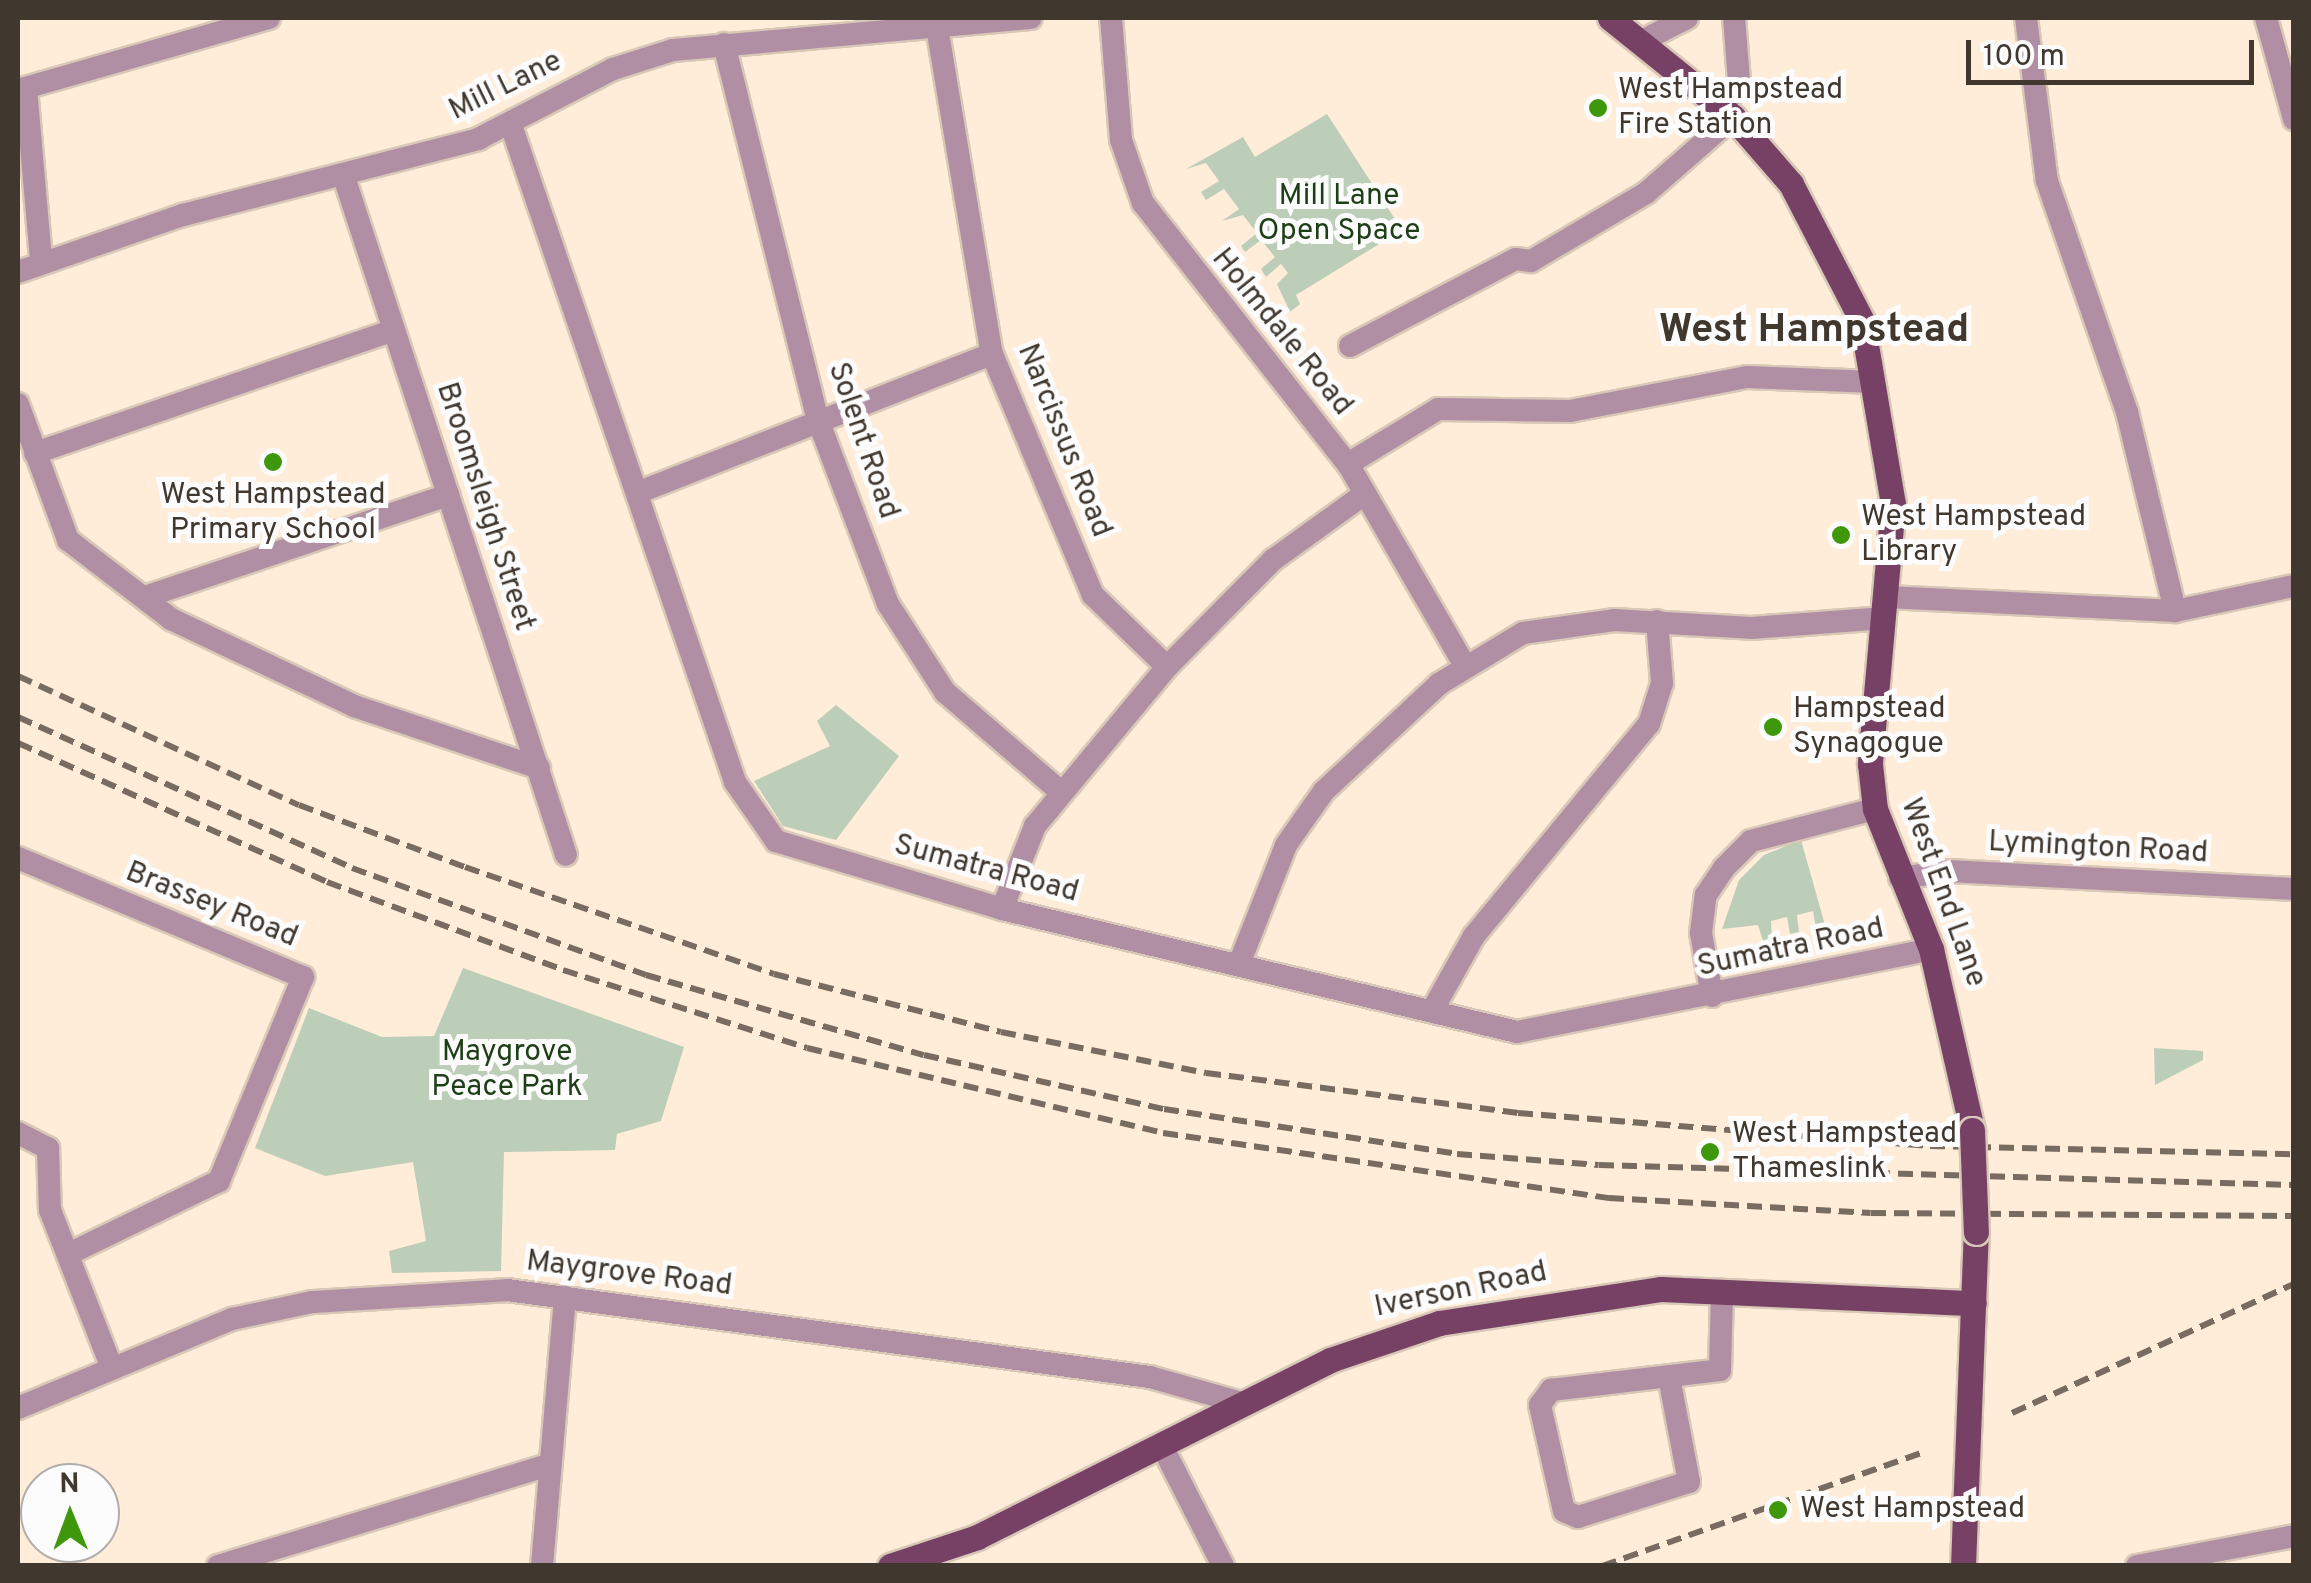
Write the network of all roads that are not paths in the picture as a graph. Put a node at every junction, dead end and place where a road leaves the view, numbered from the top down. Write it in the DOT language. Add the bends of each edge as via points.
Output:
graph roads {
  1 [pos="269,18"];
  2 [pos="1032,18"];
  3 [pos="1111,18"];
  4 [pos="1610,18"];
  5 [pos="1688,18"];
  6 [pos="1734,18"];
  7 [pos="2026,18"];
  8 [pos="2266,18"];
  9 [pos="936,27"];
  10 [pos="1640,42"];
  11 [pos="724,44"];
  12 [pos="22,89"];
  13 [pos="1728,112"];
  14 [pos="2294,120"];
  15 [pos="511,125"];
  16 [pos="344,177"];
  17 [pos="41,261"];
  18 [pos="18,272"];
  19 [pos="394,330"];
  20 [pos="1350,346"];
  21 [pos="992,354"];
  22 [pos="1874,382"];
  23 [pos="18,404"];
  24 [pos="818,420"];
  25 [pos="35,453"];
  26 [pos="1348,464"];
  27 [pos="642,491"];
  28 [pos="1363,494"];
  29 [pos="448,495"];
  30 [pos="2294,586"];
  31 [pos="144,597"];
  32 [pos="1886,608"];
  33 [pos="2175,611"];
  34 [pos="1657,621"];
  35 [pos="1465,666"];
  36 [pos="1167,667"];
  37 [pos="539,768"];
  38 [pos="1061,792"];
  39 [pos="1875,809"];
  40 [pos="566,855"];
  41 [pos="18,858"];
  42 [pos="1900,878"];
  43 [pos="2294,889"];
  44 [pos="1002,908"];
  45 [pos="1932,949"];
  46 [pos="1239,964"];
  47 [pos="1712,996"];
  48 [pos="1433,1009"];
  49 [pos="18,1133"];
  50 [pos="71,1253"];
  51 [pos="1722,1290"];
  52 [pos="565,1297"];
  53 [pos="1974,1303"];
  54 [pos="110,1366"];
  55 [pos="1669,1378"];
  56 [pos="1245,1404"];
  57 [pos="18,1408"];
  58 [pos="1163,1448"];
  59 [pos="550,1465"];
  60 [pos="2294,1536"];
  61 [pos="218,1566"];
  62 [pos="542,1566"];
  63 [pos="890,1566"];
  64 [pos="1222,1566"];
  65 [pos="1963,1566"];
  66 [pos="2136,1566"];
  1 -- 12 [label="street"];
  2 -- 9 [label="street, Mill Lane"];
  3 -- 26 [label="street, Holmdale Road" via="1121,140 1143,203"];
  4 -- 10 [label="main road, West End Lane"];
  5 -- 10 [label="street"];
  6 -- 13 [label="street" via="1738,81"];
  7 -- 33 [label="street" via="2047,181 2127,412"];
  8 -- 14 [label="street"];
  9 -- 11 [label="street, Mill Lane"];
  9 -- 21 [label="street, Narcissus Road"];
  10 -- 13 [label="main road, West End Lane"];
  11 -- 15 [label="street, Mill Lane" via="613,69"];
  11 -- 24 [label="street, Solent Road"];
  12 -- 17 [label="street"];
  13 -- 20 [label="street" via="1646,193 1531,261 1516,260"];
  13 -- 22 [label="main road, West End Lane" via="1801,196 1862,321"];
  15 -- 16 [label="street, Mill Lane"];
  15 -- 27 [label="street, Sumatra Road"];
  16 -- 17 [label="street, Mill Lane"];
  16 -- 19 [label="street, Broomsleigh Street"];
  17 -- 18 [label="street, Mill Lane"];
  19 -- 25 [label="street"];
  19 -- 29 [label="street, Broomsleigh Street"];
  21 -- 24 [label="street"];
  21 -- 36 [label="street, Narcissus Road" via="1094,595"];
  22 -- 26 [label="street" via="1747,377 1570,412 1438,408"];
  22 -- 32 [label="main road, West End Lane" via="1894,504"];
  23 -- 25 [label="street"];
  24 -- 27 [label="street"];
  24 -- 38 [label="street, Solent Road" via="908,646 945,692"];
  25 -- 31 [label="street" via="68,540"];
  26 -- 28 [label="street, Holmdale Road"];
  27 -- 44 [label="street, Sumatra Road" via="724,754 756,821 776,841"];
  28 -- 35 [label="street, Holmdale Road"];
  28 -- 36 [label="street" via="1272,560"];
  29 -- 31 [label="street"];
  29 -- 37 [label="street, Broomsleigh Street"];
  30 -- 33 [label="street"];
  31 -- 37 [label="street" via="227,649 354,706"];
  32 -- 33 [label="street"];
  32 -- 34 [label="street" via="1752,628"];
  32 -- 39 [label="main road, West End Lane" via="1870,764"];
  34 -- 35 [label="street" via="1548,626"];
  34 -- 48 [label="street" via="1662,684 1649,724 1474,936"];
  35 -- 46 [label="street" via="1324,791 1286,846"];
  36 -- 38 [label="street"];
  37 -- 40 [label="street, Broomsleigh Street"];
  38 -- 44 [label="street" via="1022,848"];
  39 -- 42 [label="main road, West End Lane"];
  39 -- 47 [label="street" via="1751,841 1724,868 1706,895 1701,933"];
  41 -- 50 [label="street, Brassey Road" via="303,976 219,1181"];
  42 -- 43 [label="street, Lymington Road" via="1949,871"];
  42 -- 45 [label="main road, West End Lane"];
  44 -- 46 [label="street, Sumatra Road"];
  45 -- 47 [label="street, Sumatra Road"];
  45 -- 53 [label="main road, West End Lane, bridge" via="1972,1130"];
  46 -- 48 [label="street, Sumatra Road"];
  47 -- 48 [label="street, Sumatra Road" via="1518,1032"];
  49 -- 50 [label="street" via="48,1148 50,1210"];
  50 -- 54 [label="street"];
  51 -- 53 [label="main road, Iverson Road"];
  51 -- 55 [label="street" via="1720,1370"];
  51 -- 56 [label="main road, Iverson Road" via="1661,1289 1439,1323 1330,1360"];
  52 -- 54 [label="street, Maygrove Road" via="507,1290 312,1302 232,1319"];
  52 -- 56 [label="street, Maygrove Road" via="1150,1377"];
  52 -- 59 [label="street"];
  53 -- 65 [label="main road, West End Lane"];
  54 -- 57 [label="street, Maygrove Road"];
  55 -- 55 [label="street" via="1551,1390 1540,1404 1564,1511 1578,1516 1689,1482"];
  56 -- 58 [label="main road, Iverson Road"];
  58 -- 63 [label="main road, Iverson Road" via="978,1537"];
  58 -- 64 [label="street"];
  59 -- 61 [label="street"];
  59 -- 62 [label="street"];
  60 -- 66 [label="street"];
}
